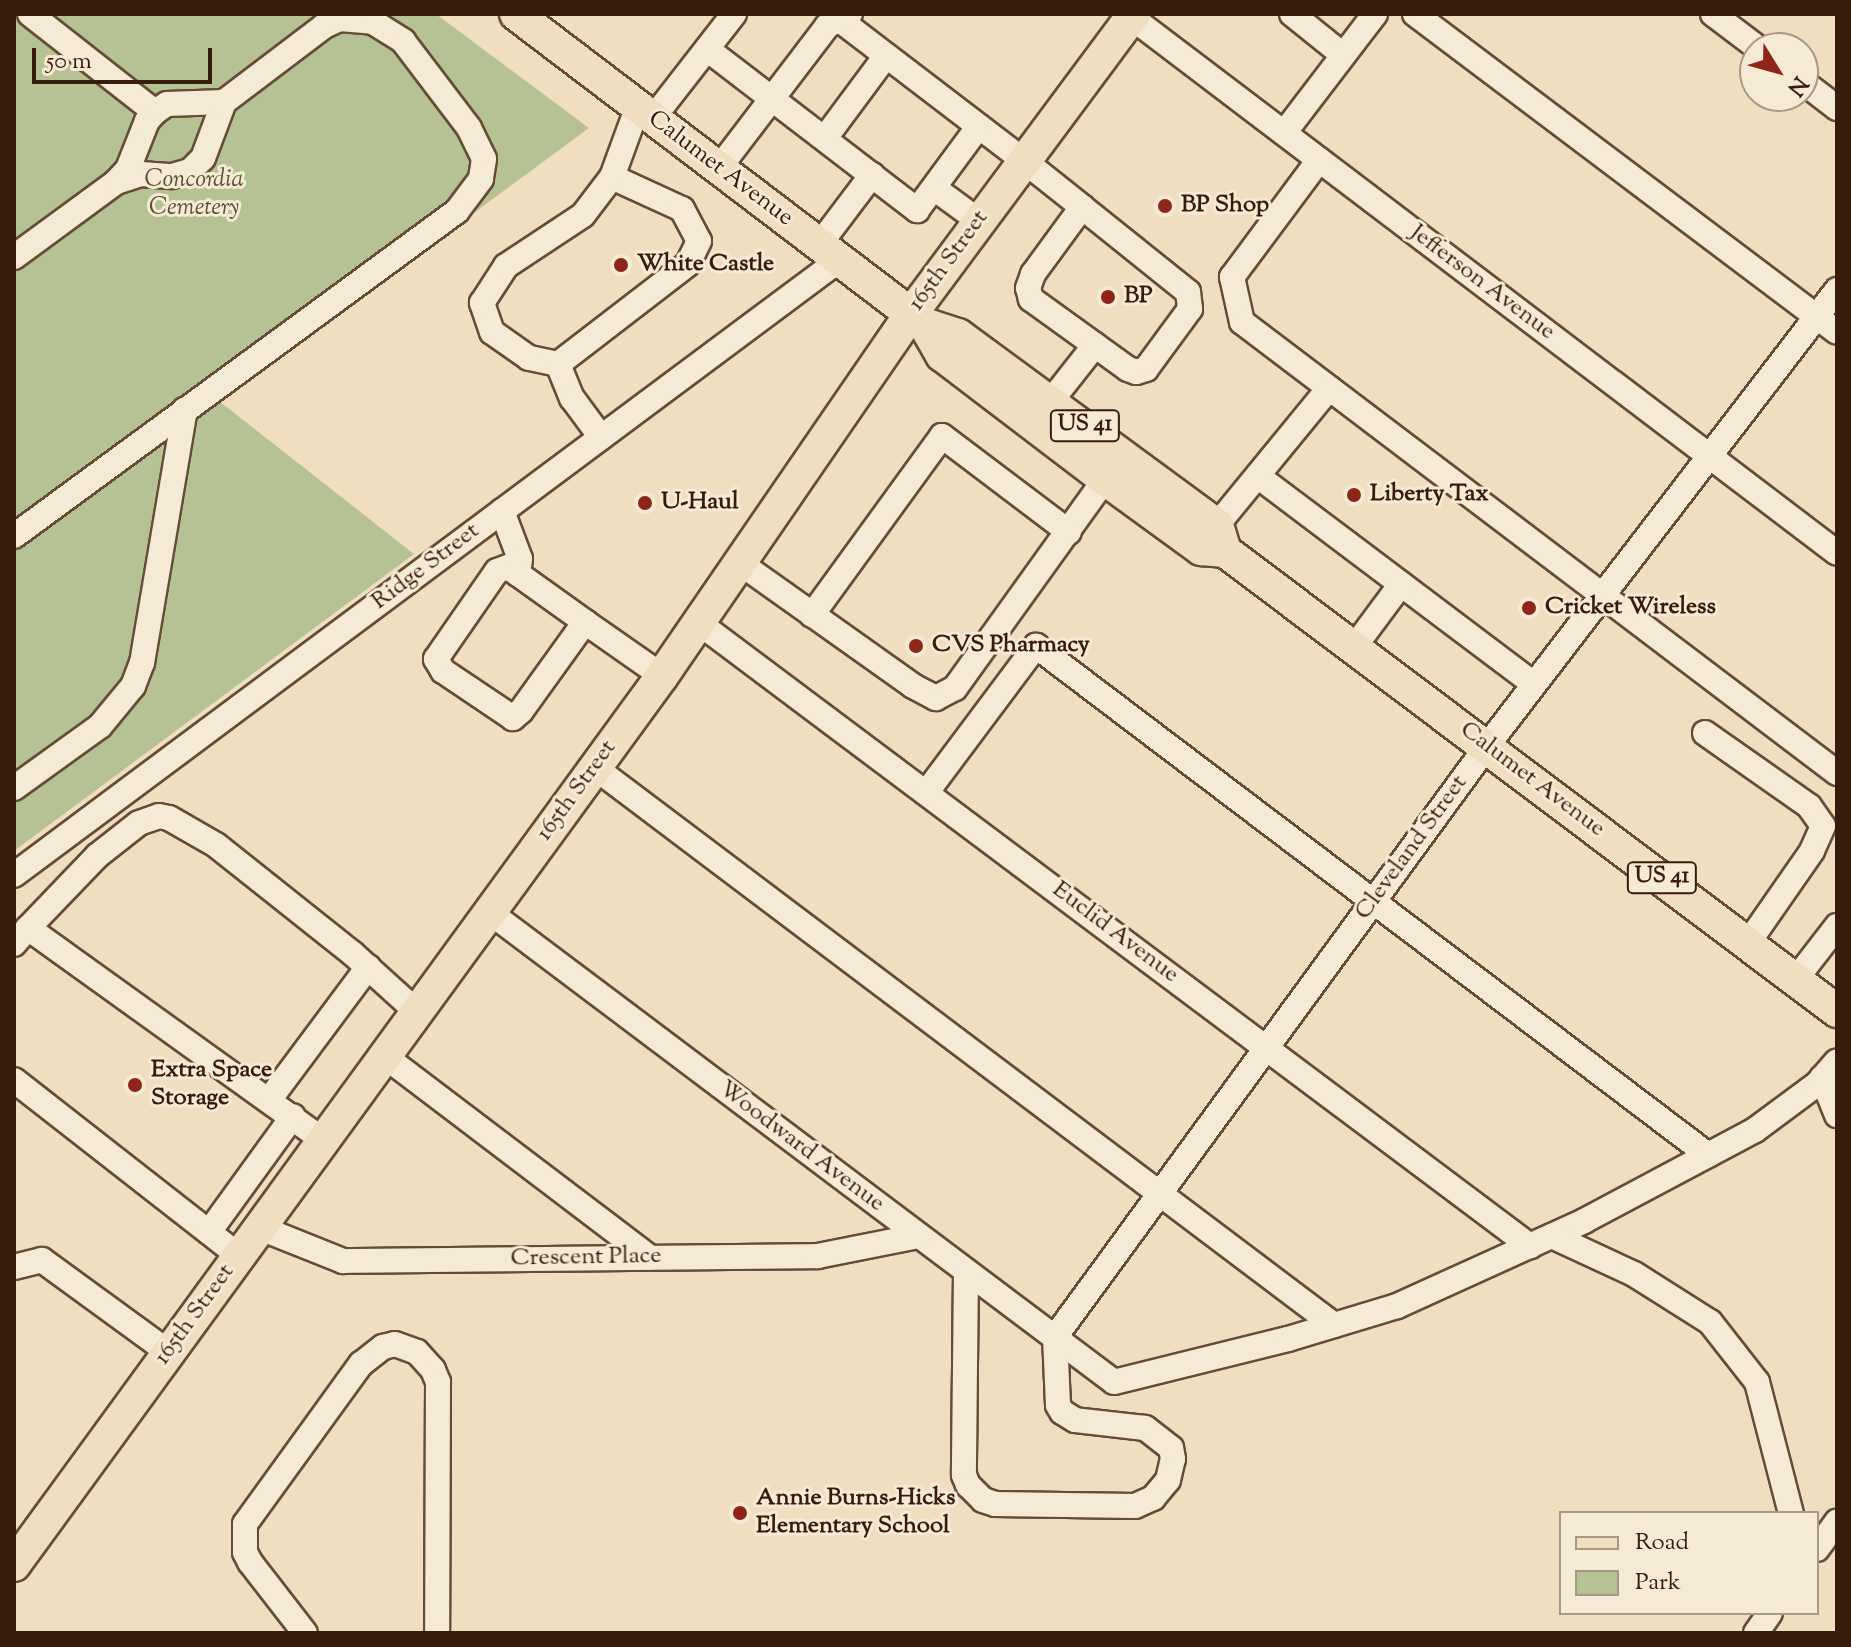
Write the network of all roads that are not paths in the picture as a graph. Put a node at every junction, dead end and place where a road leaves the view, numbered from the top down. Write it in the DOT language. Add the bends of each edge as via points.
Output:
graph roads {
  1 [pos="30,14"];
  2 [pos="734,14"];
  3 [pos="1292,14"];
  4 [pos="1375,14"];
  5 [pos="1415,14"];
  6 [pos="1713,14"];
  7 [pos="1131,15"];
  8 [pos="841,16"];
  9 [pos="537,20"];
  10 [pos="1739,34"];
  11 [pos="707,49"];
  12 [pos="1343,55"];
  13 [pos="886,56"];
  14 [pos="1819,94"];
  15 [pos="773,97"];
  16 [pos="224,102"];
  17 [pos="1837,108"];
  18 [pos="155,112"];
  19 [pos="645,112"];
  20 [pos="979,126"];
  21 [pos="1284,133"];
  22 [pos="825,138"];
  23 [pos="1023,160"];
  24 [pos="1319,160"];
  25 [pos="719,168"];
  26 [pos="872,175"];
  27 [pos="612,177"];
  28 [pos="116,182"];
  29 [pos="934,188"];
  30 [pos="1082,207"];
  31 [pos="979,221"];
  32 [pos="829,252"];
  33 [pos="14,257"];
  34 [pos="1837,290"];
  35 [pos="1816,317"];
  36 [pos="918,319"];
  37 [pos="1837,332"];
  38 [pos="1095,345"];
  39 [pos="558,364"];
  40 [pos="1329,388"];
  41 [pos="1051,401"];
  42 [pos="185,410"];
  43 [pos="601,437"];
  44 [pos="1709,456"];
  45 [pos="1259,477"];
  46 [pos="1105,479"];
  47 [pos="502,511"];
  48 [pos="1069,532"];
  49 [pos="14,536"];
  50 [pos="1221,538"];
  51 [pos="1837,553"];
  52 [pos="740,563"];
  53 [pos="518,574"];
  54 [pos="1401,584"];
  55 [pos="1602,595"];
  56 [pos="812,615"];
  57 [pos="585,622"];
  58 [pos="699,623"];
  59 [pos="1355,646"];
  60 [pos="662,676"];
  61 [pos="1534,684"];
  62 [pos="1705,733"];
  63 [pos="1487,746"];
  64 [pos="594,767"];
  65 [pos="1837,773"];
  66 [pos="14,788"];
  67 [pos="926,793"];
  68 [pos="14,875"];
  69 [pos="1373,901"];
  70 [pos="488,911"];
  71 [pos="1837,926"];
  72 [pos="21,936"];
  73 [pos="1748,943"];
  74 [pos="368,967"];
  75 [pos="1796,979"];
  76 [pos="416,1011"];
  77 [pos="1837,1011"];
  78 [pos="1267,1047"];
  79 [pos="383,1055"];
  80 [pos="1829,1070"];
  81 [pos="14,1080"];
  82 [pos="269,1100"];
  83 [pos="1837,1115"];
  84 [pos="293,1116"];
  85 [pos="322,1139"];
  86 [pos="1708,1155"];
  87 [pos="1160,1193"];
  88 [pos="258,1227"];
  89 [pos="209,1232"];
  90 [pos="918,1236"];
  91 [pos="1552,1236"];
  92 [pos="1530,1246"];
  93 [pos="238,1255"];
  94 [pos="650,1258"];
  95 [pos="14,1267"];
  96 [pos="966,1271"];
  97 [pos="1334,1325"];
  98 [pos="1055,1337"];
  99 [pos="168,1352"];
  100 [pos="1790,1511"];
  101 [pos="1837,1521"];
  102 [pos="1819,1546"];
  103 [pos="14,1565"];
  104 [pos="1769,1615"];
  105 [pos="305,1633"];
  106 [pos="437,1633"];
  107 [pos="1756,1633"];
  1 -- 18 [label="street"];
  2 -- 11 [label="street"];
  3 -- 12 [label="street"];
  4 -- 12 [label="street"];
  5 -- 35 [label="street"];
  6 -- 10 [label="street"];
  7 -- 21 [label="street, Jefferson Avenue"];
  7 -- 23 [label="main road, 165th Street"];
  8 -- 13 [label="street"];
  8 -- 15 [label="street" via="827,26"];
  9 -- 19 [label="main road, Calumet Avenue / US 41"];
  11 -- 15 [label="street"];
  11 -- 19 [label="street"];
  12 -- 21 [label="street"];
  13 -- 20 [label="street"];
  13 -- 22 [label="street"];
  14 -- 17 [label="street"];
  15 -- 22 [label="street"];
  15 -- 25 [label="street"];
  16 -- 18 [label="street" via="167,104"];
  16 -- 28 [label="street" via="203,158 190,171 141,174"];
  16 -- 42 [label="street" via="324,26 357,18 403,41 469,128 484,159 481,179 457,211"];
  18 -- 28 [label="street" via="128,169"];
  19 -- 25 [label="main road, Calumet Avenue / US 41"];
  19 -- 27 [label="street"];
  20 -- 23 [label="street"];
  20 -- 29 [label="street"];
  21 -- 24 [label="street, Jefferson Avenue"];
  22 -- 26 [label="street"];
  23 -- 30 [label="street"];
  23 -- 31 [label="main road, 165th Street"];
  24 -- 40 [label="street" via="1232,277 1242,322"];
  24 -- 44 [label="street, Jefferson Avenue"];
  25 -- 32 [label="main road, Calumet Avenue / US 41"];
  26 -- 29 [label="street" via="917,210"];
  26 -- 32 [label="street, Ridge Street"];
  27 -- 39 [label="street" via="583,215 506,266 482,303 492,332 529,358"];
  27 -- 39 [label="street" via="682,209 699,241 688,264"];
  28 -- 33 [label="street"];
  29 -- 31 [label="street"];
  30 -- 38 [label="street" via="1028,288 1031,299"];
  30 -- 38 [label="street" via="1191,298 1190,309 1146,369 1128,369"];
  31 -- 36 [label="main road, 165th Street"];
  32 -- 36 [label="main road, Calumet Avenue / US 41"];
  32 -- 43 [label="street, Ridge Street"];
  34 -- 35 [label="street, Cleveland Street"];
  35 -- 37 [label="street"];
  35 -- 44 [label="street, Cleveland Street"];
  36 -- 41 [label="main road, Calumet Avenue / US 41" via="958,335"];
  36 -- 46 [label="main road, Calumet Avenue / US 41" via="942,355"];
  36 -- 52 [label="main road, 165th Street"];
  38 -- 41 [label="street"];
  39 -- 43 [label="street" via="572,398"];
  40 -- 45 [label="street"];
  40 -- 55 [label="street"];
  41 -- 50 [label="main road, Calumet Avenue / US 41"];
  42 -- 49 [label="street"];
  42 -- 66 [label="street" via="142,663 133,686 100,726"];
  43 -- 47 [label="street, Ridge Street"];
  44 -- 51 [label="street, Jefferson Avenue"];
  44 -- 55 [label="street, Cleveland Street"];
  45 -- 50 [label="street"];
  45 -- 54 [label="street"];
  46 -- 48 [label="street"];
  46 -- 50 [label="main road, Calumet Avenue / US 41" via="1201,549"];
  47 -- 53 [label="street" via="520,559"];
  47 -- 68 [label="street, Ridge Street"];
  48 -- 56 [label="street" via="955,688 936,698"];
  48 -- 56 [label="street" via="942,436"];
  50 -- 59 [label="main road, Calumet Avenue / US 41"];
  52 -- 56 [label="street"];
  52 -- 58 [label="main road, 165th Street"];
  53 -- 57 [label="street"];
  53 -- 57 [label="street" via="508,567 497,571 436,659 443,671 513,718"];
  54 -- 59 [label="street"];
  54 -- 61 [label="street"];
  55 -- 61 [label="street, Cleveland Street"];
  55 -- 65 [label="street"];
  57 -- 60 [label="street"];
  58 -- 60 [label="main road, 165th Street"];
  58 -- 67 [label="street, Euclid Avenue"];
  59 -- 63 [label="main road, Calumet Avenue / US 41"];
  60 -- 64 [label="main road, 165th Street"];
  61 -- 63 [label="street, Cleveland Street"];
  62 -- 73 [label="street" via="1809,806 1823,826 1812,851"];
  63 -- 69 [label="street, Cleveland Street"];
  63 -- 73 [label="main road, Calumet Avenue / US 41"];
  64 -- 70 [label="main road, 165th Street"];
  64 -- 87 [label="street"];
  67 -- 69 [label="street" via="1036,646"];
  67 -- 78 [label="street, Euclid Avenue"];
  69 -- 78 [label="street, Cleveland Street"];
  69 -- 86 [label="street"];
  70 -- 76 [label="main road, 165th Street"];
  70 -- 90 [label="street, Woodward Avenue"];
  71 -- 75 [label="street"];
  72 -- 74 [label="street" via="97,856 139,823 159,816 216,845"];
  72 -- 82 [label="street"];
  73 -- 75 [label="main road, Calumet Avenue / US 41"];
  74 -- 76 [label="street"];
  74 -- 82 [label="street"];
  75 -- 77 [label="main road, Calumet Avenue / US 41"];
  76 -- 79 [label="main road, 165th Street"];
  78 -- 87 [label="street, Cleveland Street"];
  78 -- 92 [label="street, Euclid Avenue"];
  79 -- 85 [label="main road, 165th Street"];
  79 -- 94 [label="street"];
  80 -- 83 [label="street"];
  80 -- 86 [label="street" via="1755,1130"];
  81 -- 89 [label="street"];
  82 -- 84 [label="street"];
  84 -- 85 [label="street"];
  84 -- 89 [label="street"];
  85 -- 88 [label="main road, 165th Street"];
  86 -- 91 [label="street"];
  87 -- 97 [label="street"];
  87 -- 98 [label="street, Cleveland Street"];
  88 -- 93 [label="main road, 165th Street"];
  88 -- 94 [label="street, Crescent Place" via="343,1261"];
  89 -- 93 [label="street"];
  90 -- 94 [label="street, Crescent Place" via="818,1256"];
  90 -- 96 [label="street, Woodward Avenue"];
  91 -- 92 [label="street"];
  91 -- 100 [label="street" via="1634,1274 1710,1322 1757,1382"];
  92 -- 97 [label="street" via="1397,1306"];
  93 -- 99 [label="main road, 165th Street"];
  95 -- 99 [label="street" via="42,1260"];
  96 -- 98 [label="street, Woodward Avenue"];
  96 -- 98 [label="street" via="968,1485 995,1504 1144,1504 1168,1480 1171,1448 1145,1428 1075,1420 1062,1412"];
  97 -- 98 [label="street, Woodward Avenue" via="1114,1382"];
  99 -- 103 [label="main road, 165th Street"];
  101 -- 102 [label="street"];
  104 -- 107 [label="street"];
  105 -- 106 [label="street" via="250,1562 245,1524 361,1364 395,1344 417,1352 438,1382"];
}
